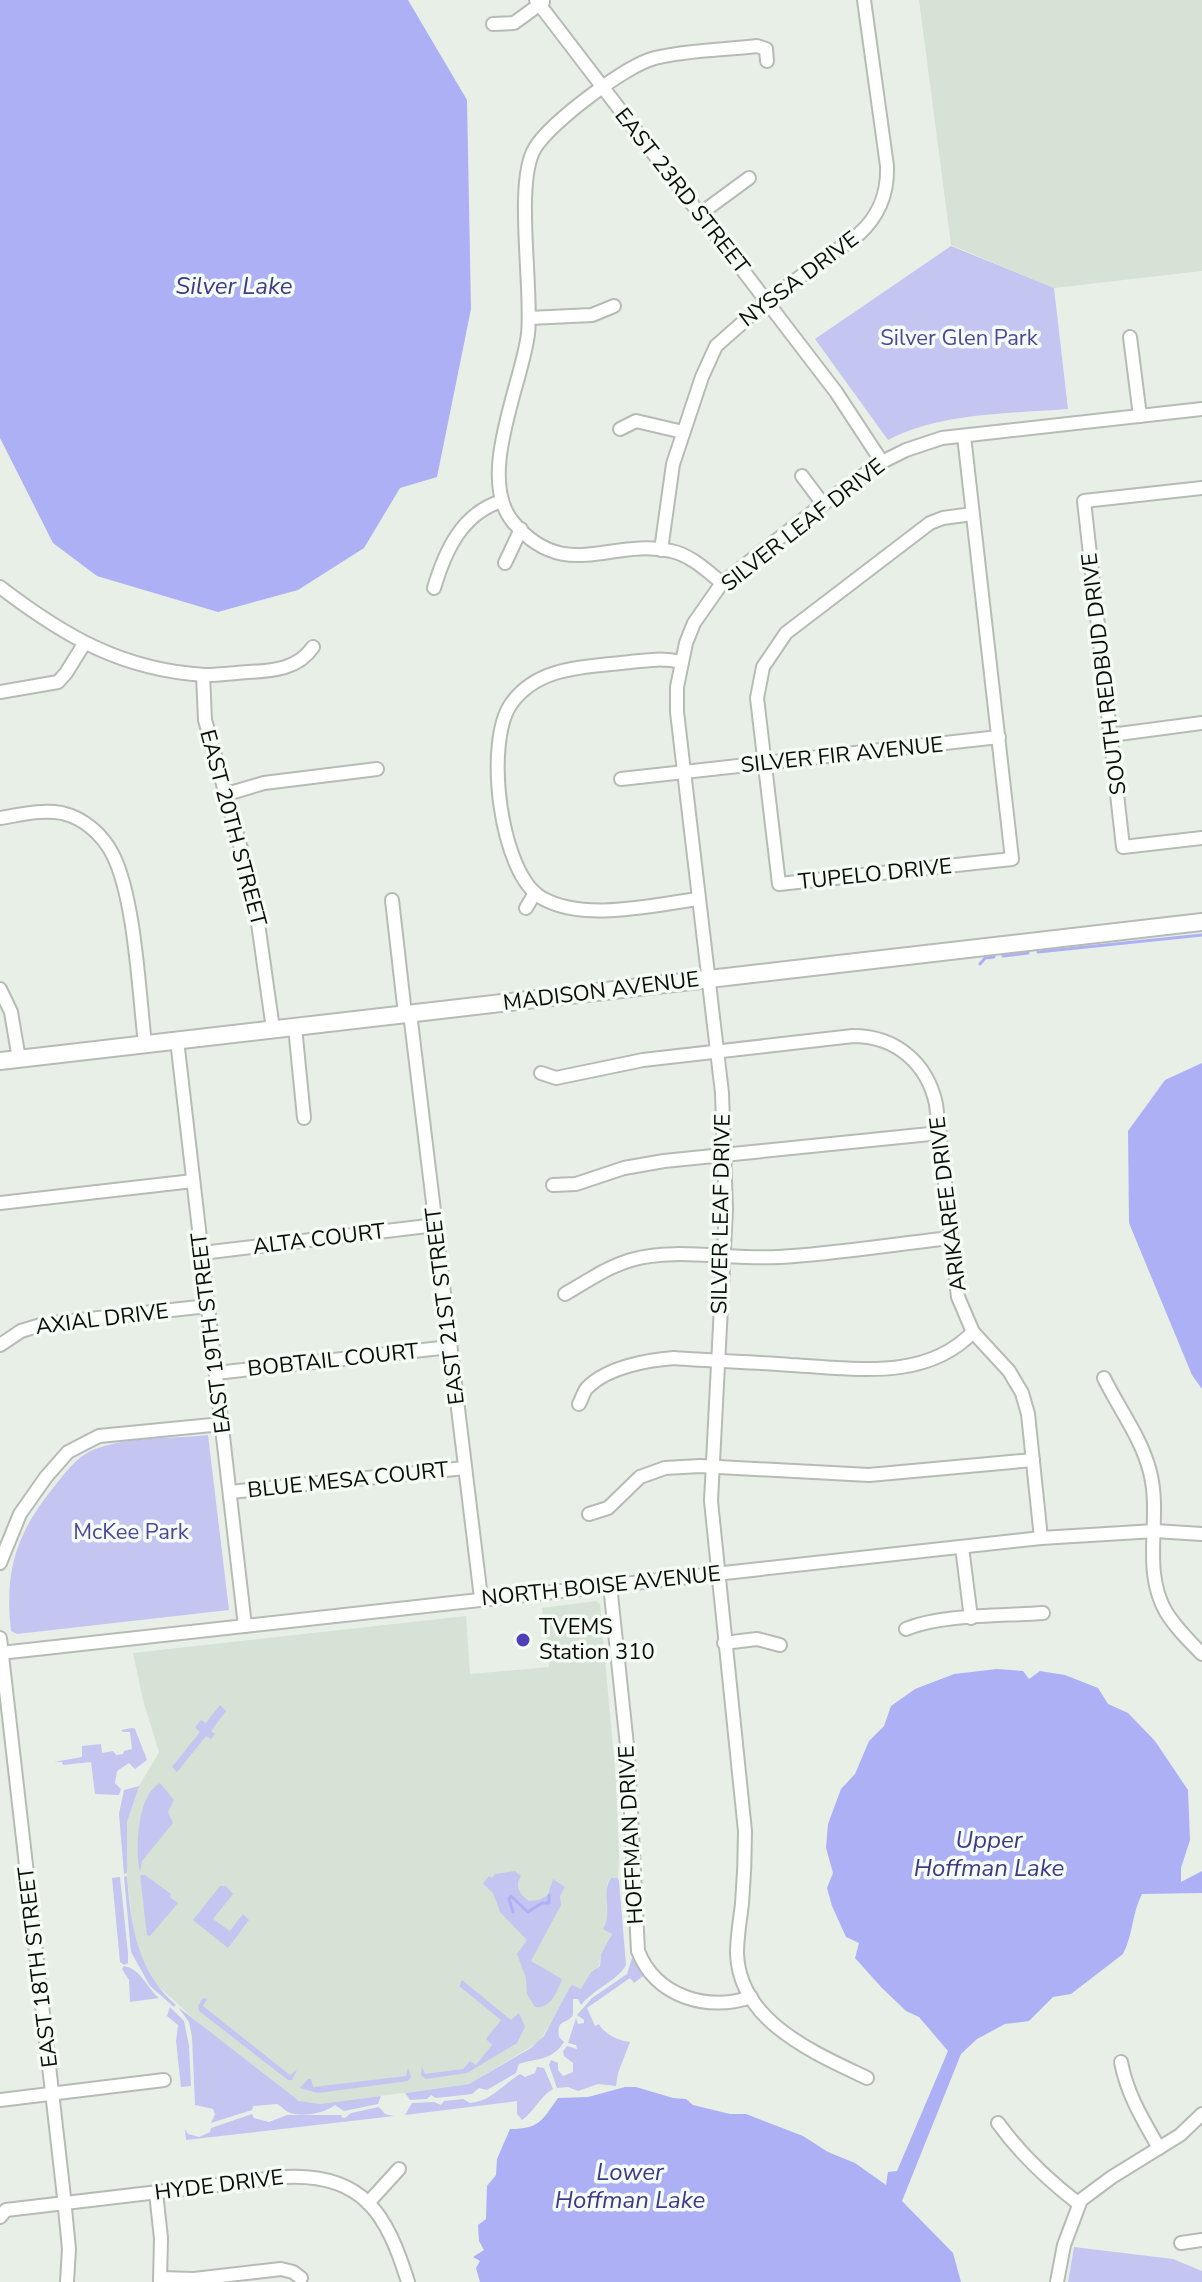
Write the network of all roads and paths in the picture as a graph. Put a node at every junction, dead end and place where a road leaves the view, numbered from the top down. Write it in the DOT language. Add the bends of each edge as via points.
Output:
graph roads {
  1 [pos="864,0"];
  2 [pos="540,2"];
  3 [pos="493,24"];
  4 [pos="767,61"];
  5 [pos="601,88"];
  6 [pos="749,178"];
  7 [pos="700,214"];
  8 [pos="767,301"];
  9 [pos="614,306"];
  10 [pos="529,318"];
  11 [pos="1130,337"];
  12 [pos="1202,409"];
  13 [pos="1140,416"];
  14 [pos="620,429"];
  15 [pos="683,432"];
  16 [pos="964,436"];
  17 [pos="882,462"];
  18 [pos="802,476"];
  19 [pos="1202,488"];
  20 [pos="502,501"];
  21 [pos="823,504"];
  22 [pos="972,514"];
  23 [pos="521,529"];
  24 [pos="661,550"];
  25 [pos="505,563"];
  26 [pos="722,583"];
  27 [pos="0,587"];
  28 [pos="434,588"];
  29 [pos="84,644"];
  30 [pos="313,647"];
  31 [pos="681,662"];
  32 [pos="203,675"];
  33 [pos="0,692"];
  34 [pos="1202,723"];
  35 [pos="1111,735"];
  36 [pos="999,737"];
  37 [pos="765,764"];
  38 [pos="377,769"];
  39 [pos="685,772"];
  40 [pos="621,779"];
  41 [pos="227,794"];
  42 [pos="0,818"];
  43 [pos="1202,838"];
  44 [pos="535,893"];
  45 [pos="698,899"];
  46 [pos="392,900"];
  47 [pos="526,908"];
  48 [pos="1202,922"];
  49 [pos="708,978"];
  50 [pos="0,989"];
  51 [pos="407,1014"];
  52 [pos="295,1027"];
  53 [pos="273,1029"];
  54 [pos="177,1040"];
  55 [pos="145,1044"];
  56 [pos="717,1050"];
  57 [pos="19,1059"];
  58 [pos="0,1061"];
  59 [pos="541,1073"];
  60 [pos="304,1118"];
  61 [pos="940,1133"];
  62 [pos="724,1156"];
  63 [pos="193,1181"];
  64 [pos="553,1185"];
  65 [pos="0,1203"];
  66 [pos="436,1225"];
  67 [pos="951,1238"];
  68 [pos="202,1253"];
  69 [pos="722,1258"];
  70 [pos="565,1294"];
  71 [pos="208,1306"];
  72 [pos="973,1332"];
  73 [pos="0,1345"];
  74 [pos="450,1347"];
  75 [pos="718,1361"];
  76 [pos="216,1373"];
  77 [pos="1104,1378"];
  78 [pos="579,1404"];
  79 [pos="222,1424"];
  80 [pos="1033,1460"];
  81 [pos="711,1467"];
  82 [pos="465,1468"];
  83 [pos="230,1492"];
  84 [pos="589,1514"];
  85 [pos="1155,1531"];
  86 [pos="1202,1534"];
  87 [pos="1041,1538"];
  88 [pos="962,1547"];
  89 [pos="0,1563"];
  90 [pos="717,1573"];
  91 [pos="610,1585"];
  92 [pos="481,1598"];
  93 [pos="1043,1613"];
  94 [pos="971,1618"];
  95 [pos="245,1626"];
  96 [pos="906,1629"];
  97 [pos="0,1638"];
  98 [pos="724,1643"];
  99 [pos="780,1645"];
  100 [pos="1,1653"];
  101 [pos="1202,1654"];
  102 [pos="751,1997"];
  103 [pos="1121,2062"];
  104 [pos="867,2078"];
  105 [pos="164,2080"];
  106 [pos="52,2094"];
  107 [pos="0,2100"];
  108 [pos="1202,2114"];
  109 [pos="998,2123"];
  110 [pos="1159,2148"];
  111 [pos="399,2169"];
  112 [pos="156,2193"];
  113 [pos="64,2203"];
  114 [pos="368,2203"];
  115 [pos="1079,2204"];
  116 [pos="0,2217"];
  117 [pos="1202,2240"];
  118 [pos="1181,2243"];
  119 [pos="301,2278"];
  120 [pos="160,2280"];
  121 [pos="67,2282"];
  122 [pos="408,2282"];
  123 [pos="1057,2282"];
  1 -- 8 [label="street, NYSSA DRIVE" via="887,166 884,197 859,234"];
  2 -- 3 [label="street" via="514,23"];
  2 -- 5 [label="street, EAST 23RD STREET"];
  4 -- 5 [label="street" via="766,49 757,46 656,58"];
  5 -- 7 [label="street, EAST 23RD STREET"];
  5 -- 10 [label="street" via="534,149 526,174 531,193"];
  6 -- 7 [label="street"];
  7 -- 8 [label="street, EAST 23RD STREET"];
  8 -- 15 [label="street, NYSSA DRIVE" via="716,346"];
  8 -- 17 [label="street, EAST 23RD STREET"];
  9 -- 10 [label="street" via="592,315"];
  10 -- 20 [label="street" via="500,465"];
  11 -- 13 [label="street"];
  12 -- 13 [label="street, SILVER LEAF DRIVE"];
  13 -- 16 [label="street, SILVER LEAF DRIVE"];
  14 -- 15 [label="street" via="636,421"];
  15 -- 24 [label="street, NYSSA DRIVE" via="668,487"];
  16 -- 17 [label="street, SILVER LEAF DRIVE" via="931,441"];
  16 -- 22 [label="street, TUPELO DRIVE"];
  17 -- 21 [label="street, SILVER LEAF DRIVE"];
  18 -- 21 [label="street"];
  19 -- 35 [label="street, SOUTH REDBUD DRIVE" via="1084,501"];
  20 -- 23 [label="street"];
  20 -- 28 [label="street" via="461,528"];
  21 -- 26 [label="street, SILVER LEAF DRIVE"];
  22 -- 36 [label="street, TUPELO DRIVE"];
  22 -- 37 [label="street, TUPELO DRIVE" via="930,523 776,644 763,667 757,698"];
  23 -- 24 [label="street" via="541,546 567,554"];
  23 -- 25 [label="street"];
  24 -- 26 [label="street" via="694,561"];
  26 -- 31 [label="street, SILVER LEAF DRIVE" via="694,623"];
  27 -- 29 [label="street"];
  29 -- 32 [label="street" via="121,658"];
  29 -- 33 [label="street" via="58,682"];
  30 -- 32 [label="street" via="305,658 280,669"];
  31 -- 39 [label="street, SILVER LEAF DRIVE" via="677,712"];
  31 -- 44 [label="street" via="655,659 572,668 538,680 512,702 499,736 499,779 513,858"];
  32 -- 41 [label="street, EAST 20TH STREET" via="203,711"];
  34 -- 35 [label="street"];
  35 -- 43 [label="street, SOUTH REDBUD DRIVE" via="1123,847"];
  36 -- 37 [label="street, SILVER FIR AVENUE"];
  36 -- 37 [label="street, TUPELO DRIVE" via="1012,859 779,884"];
  37 -- 39 [label="street, SILVER FIR AVENUE"];
  38 -- 41 [label="street" via="264,783"];
  39 -- 40 [label="street, SILVER FIR AVENUE"];
  39 -- 45 [label="street, SILVER LEAF DRIVE"];
  41 -- 53 [label="street, EAST 20TH STREET" via="254,895"];
  42 -- 55 [label="street" via="65,814 106,843 129,916"];
  44 -- 45 [label="street" via="590,911"];
  44 -- 47 [label="street"];
  45 -- 49 [label="street, SILVER LEAF DRIVE"];
  46 -- 51 [label="street, EAST 21ST STREET"];
  48 -- 49 [label="main road, MADISON AVENUE"];
  49 -- 51 [label="main road, MADISON AVENUE"];
  49 -- 56 [label="street, SILVER LEAF DRIVE"];
  50 -- 57 [label="street"];
  51 -- 52 [label="main road, MADISON AVENUE"];
  51 -- 66 [label="street, EAST 21ST STREET"];
  52 -- 53 [label="main road, MADISON AVENUE"];
  52 -- 60 [label="street"];
  53 -- 54 [label="main road, MADISON AVENUE"];
  54 -- 55 [label="main road, MADISON AVENUE"];
  54 -- 63 [label="street, EAST 19TH STREET"];
  55 -- 57 [label="main road, MADISON AVENUE"];
  56 -- 59 [label="street, ARIKAREE DRIVE" via="556,1078"];
  56 -- 61 [label="street, ARIKAREE DRIVE" via="862,1036 910,1048 933,1089"];
  56 -- 62 [label="street, SILVER LEAF DRIVE"];
  57 -- 58 [label="main road, MADISON AVENUE"];
  61 -- 62 [label="street"];
  61 -- 67 [label="street, ARIKAREE DRIVE"];
  62 -- 64 [label="street" via="664,1161"];
  62 -- 69 [label="street, SILVER LEAF DRIVE"];
  63 -- 65 [label="street"];
  63 -- 68 [label="street, EAST 19TH STREET"];
  66 -- 68 [label="street, ALTA COURT"];
  66 -- 74 [label="street, EAST 21ST STREET"];
  67 -- 69 [label="street" via="782,1257"];
  67 -- 72 [label="street, ARIKAREE DRIVE" via="958,1297"];
  68 -- 71 [label="street, EAST 19TH STREET"];
  69 -- 70 [label="street" via="684,1254 633,1259"];
  69 -- 75 [label="street, SILVER LEAF DRIVE"];
  71 -- 73 [label="street, AXIAL DRIVE" via="44,1324"];
  71 -- 76 [label="street, EAST 19TH STREET"];
  72 -- 75 [label="street" via="932,1359 887,1370"];
  72 -- 80 [label="street, ARIKAREE DRIVE" via="1018,1385 1028,1414"];
  74 -- 76 [label="street, BOBTAIL COURT"];
  74 -- 82 [label="street, EAST 21ST STREET"];
  75 -- 78 [label="street" via="674,1358 627,1366 586,1387"];
  75 -- 81 [label="street, SILVER LEAF DRIVE"];
  76 -- 79 [label="street, EAST 19TH STREET"];
  77 -- 85 [label="street" via="1150,1470"];
  79 -- 83 [label="street, EAST 19TH STREET"];
  79 -- 89 [label="street" via="99,1436 68,1452 20,1514"];
  80 -- 81 [label="street" via="869,1475"];
  80 -- 87 [label="street, ARIKAREE DRIVE"];
  81 -- 84 [label="street" via="657,1470 633,1482 608,1508"];
  81 -- 90 [label="street, SILVER LEAF DRIVE"];
  82 -- 83 [label="street, BLUE MESA COURT"];
  82 -- 92 [label="street, EAST 21ST STREET"];
  83 -- 95 [label="street, EAST 19TH STREET"];
  85 -- 86 [label="street, NORTH BOISE AVENUE"];
  85 -- 87 [label="street, NORTH BOISE AVENUE"];
  85 -- 101 [label="street" via="1154,1577 1161,1602"];
  87 -- 88 [label="street, NORTH BOISE AVENUE"];
  88 -- 90 [label="street, NORTH BOISE AVENUE"];
  88 -- 94 [label="street"];
  90 -- 91 [label="street, NORTH BOISE AVENUE"];
  90 -- 98 [label="street, SILVER LEAF DRIVE"];
  91 -- 92 [label="street, NORTH BOISE AVENUE"];
  91 -- 102 [label="street, HOFFMAN DRIVE" via="628,1755 638,1951 649,1971 686,1997 717,2004"];
  92 -- 95 [label="street, NORTH BOISE AVENUE"];
  93 -- 94 [label="street"];
  94 -- 96 [label="street"];
  95 -- 100 [label="street, NORTH BOISE AVENUE"];
  97 -- 100 [label="street, EAST 18TH STREET"];
  98 -- 99 [label="street" via="757,1639"];
  98 -- 102 [label="street, SILVER LEAF DRIVE" via="745,1831 737,1954"];
  100 -- 106 [label="street, EAST 18TH STREET"];
  102 -- 104 [label="street, SILVER LEAF DRIVE" via="783,2032"];
  103 -- 110 [label="street" via="1136,2107"];
  105 -- 106 [label="street"];
  106 -- 107 [label="street"];
  106 -- 113 [label="street, EAST 18TH STREET"];
  108 -- 110 [label="street"];
  109 -- 115 [label="street" via="1047,2180"];
  110 -- 115 [label="street"];
  111 -- 114 [label="street"];
  112 -- 113 [label="street, HYDE DRIVE"];
  112 -- 114 [label="street, HYDE DRIVE" via="311,2176"];
  112 -- 120 [label="street"];
  113 -- 116 [label="street, HYDE DRIVE" via="6,2210"];
  113 -- 121 [label="street, EAST 18TH STREET"];
  114 -- 122 [label="street" via="390,2229"];
  115 -- 123 [label="street"];
  117 -- 118 [label="street"];
  119 -- 120 [label="street" via="281,2269"];
}
